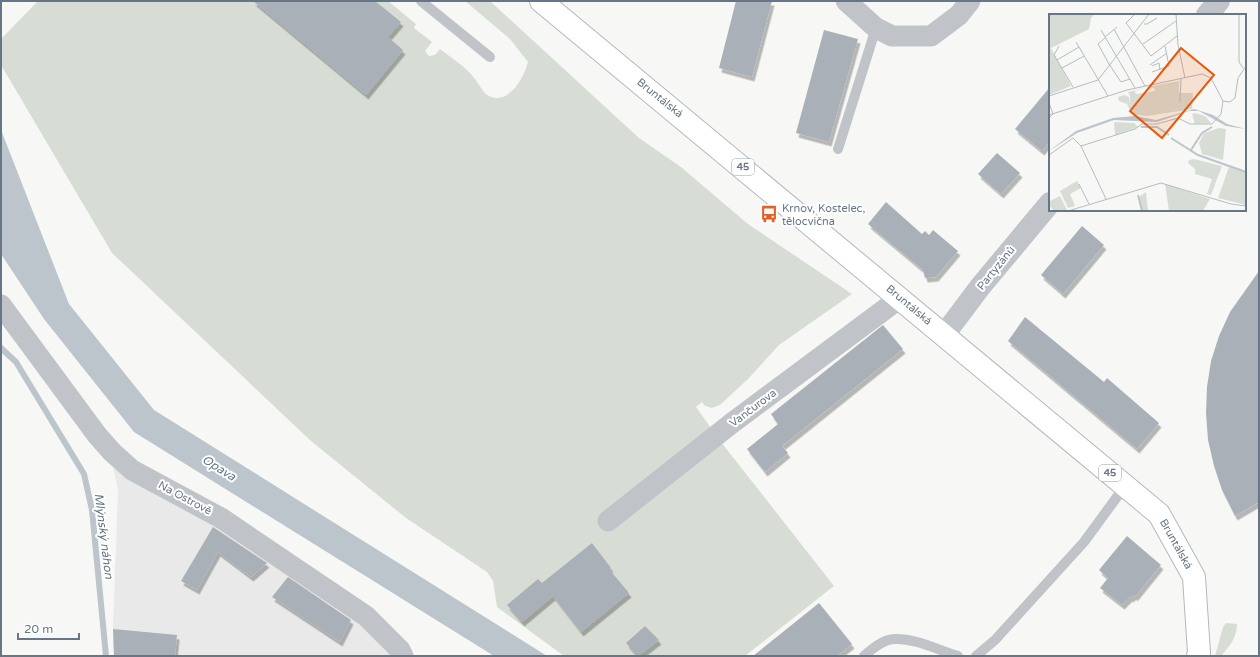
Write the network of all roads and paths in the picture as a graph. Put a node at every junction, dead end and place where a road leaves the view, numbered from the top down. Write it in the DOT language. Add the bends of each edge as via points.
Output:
graph roads {
  1 [pos="421,1"];
  2 [pos="541,1"];
  3 [pos="846,1"];
  4 [pos="970,1"];
  5 [pos="1218,1"];
  6 [pos="1208,14"];
  7 [pos="876,28"];
  8 [pos="490,57"];
  9 [pos="838,149"];
  10 [pos="1049,204"];
  11 [pos="900,298"];
  12 [pos="1,305"];
  13 [pos="944,335"];
  14 [pos="1125,486"];
  15 [pos="608,521"];
  16 [pos="403,656"];
  17 [pos="864,656"];
  18 [pos="958,656"];
  19 [pos="976,656"];
  20 [pos="1198,656"];
  1 -- 8 [label="lane"];
  2 -- 11 [label="main road, Bruntálská / 45"];
  3 -- 7 [label="street"];
  4 -- 7 [label="street" via="959,15 931,36 892,36"];
  5 -- 6 [label="street"];
  7 -- 9 [label="lane"];
  10 -- 13 [label="street, Partyzánů"];
  11 -- 13 [label="main road, Bruntálská / 45"];
  11 -- 15 [label="street, Vančurova" via="732,423"];
  12 -- 16 [label="street, Na Ostrově" via="97,435 132,470 221,518 366,616"];
  13 -- 14 [label="main road, Bruntálská / 45"];
  14 -- 19 [label="lane" via="1084,542 995,640"];
  14 -- 20 [label="main road, Bruntálská / 45" via="1159,514 1194,576"];
  17 -- 18 [label="lane" via="877,646 893,639 915,642"];
}
